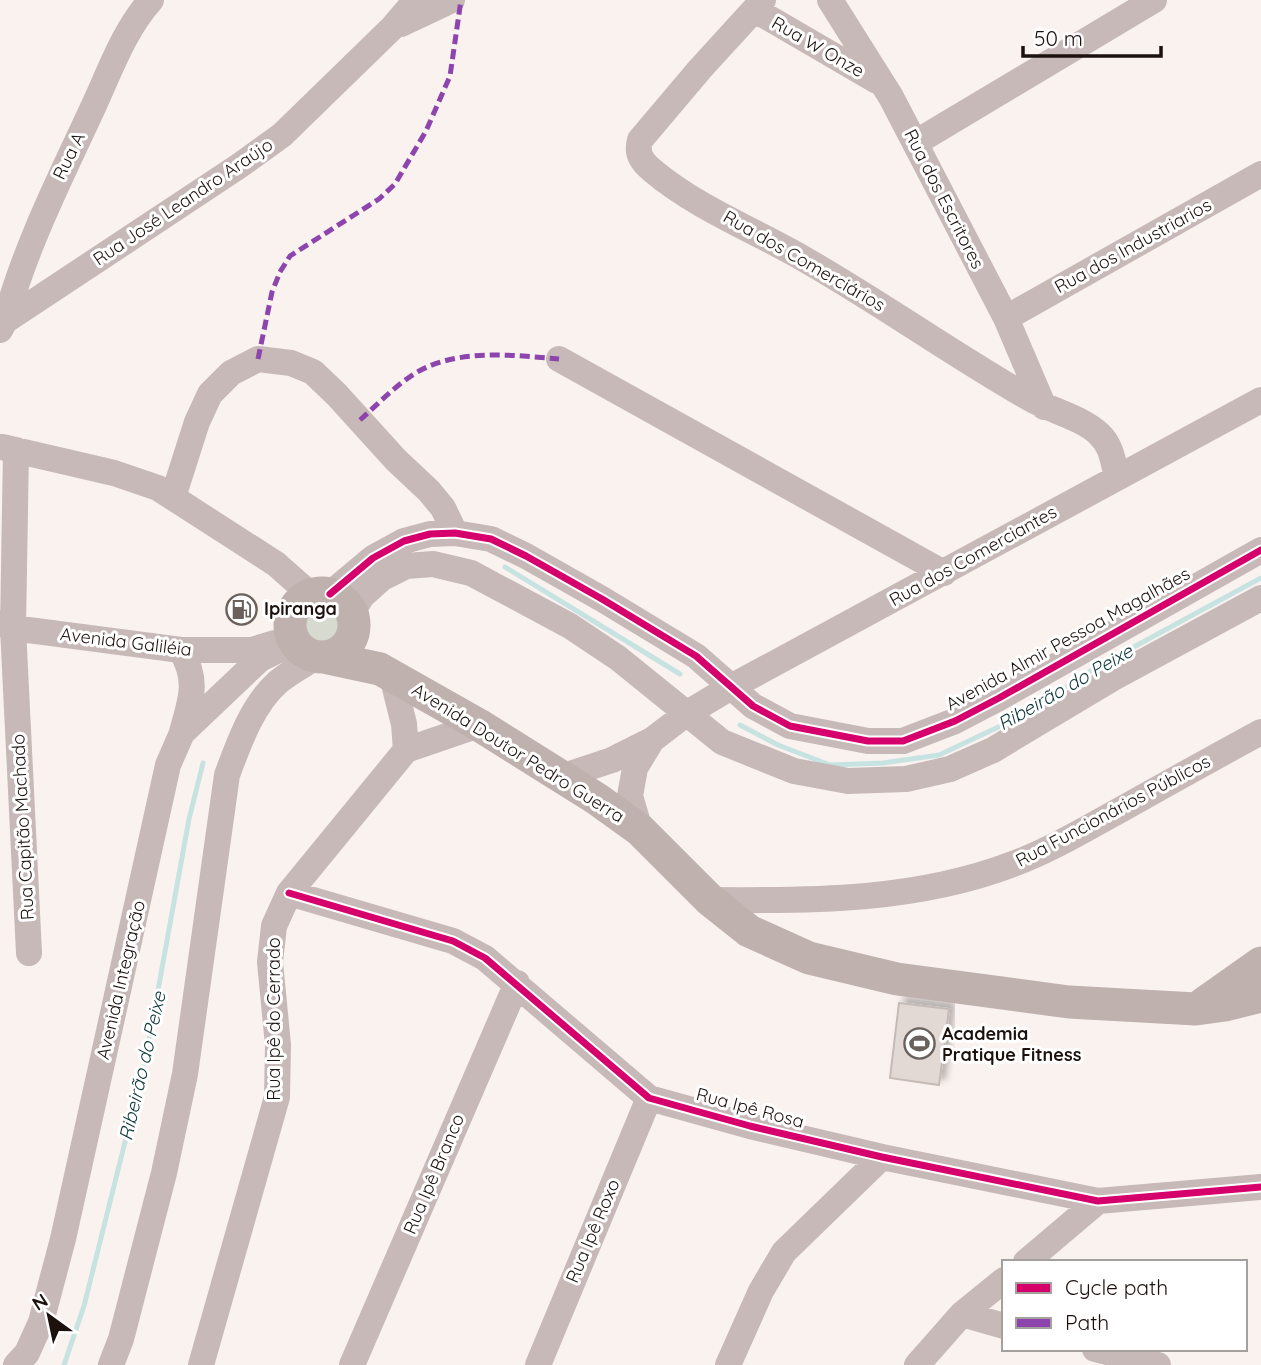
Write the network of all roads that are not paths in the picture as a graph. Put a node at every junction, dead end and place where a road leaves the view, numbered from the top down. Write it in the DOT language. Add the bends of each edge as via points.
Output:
graph roads {
  1 [pos="151,0"];
  2 [pos="416,0"];
  3 [pos="452,0"];
  4 [pos="830,0"];
  5 [pos="1153,0"];
  6 [pos="759,5"];
  7 [pos="393,27"];
  8 [pos="882,83"];
  9 [pos="915,143"];
  10 [pos="1261,174"];
  11 [pos="2,326"];
  12 [pos="1010,328"];
  13 [pos="559,359"];
  14 [pos="973,366"];
  15 [pos="1261,400"];
  16 [pos="1044,407"];
  17 [pos="8,449"];
  18 [pos="1117,477"];
  19 [pos="173,497"];
  20 [pos="455,533"];
  21 [pos="1261,550"];
  22 [pos="944,573"];
  23 [pos="1261,598"];
  24 [pos="336,608"];
  25 [pos="6,626"];
  26 [pos="307,648"];
  27 [pos="181,650"];
  28 [pos="386,672"];
  29 [pos="731,687"];
  30 [pos="686,714"];
  31 [pos="479,725"];
  32 [pos="1261,732"];
  33 [pos="182,733"];
  34 [pos="652,740"];
  35 [pos="406,750"];
  36 [pos="561,777"];
  37 [pos="639,830"];
  38 [pos="289,893"];
  39 [pos="710,900"];
  40 [pos="29,953"];
  41 [pos="1261,963"];
  42 [pos="517,983"];
  43 [pos="1261,996"];
  44 [pos="1196,1009"];
  45 [pos="649,1098"];
  46 [pos="882,1157"];
  47 [pos="1261,1187"];
  48 [pos="1098,1201"];
  49 [pos="1028,1260"];
  50 [pos="1002,1282"];
  51 [pos="962,1314"];
  52 [pos="1002,1325"];
  53 [pos="1103,1351"];
  54 [pos="16,1365"];
  55 [pos="111,1365"];
  56 [pos="201,1365"];
  57 [pos="352,1365"];
  58 [pos="538,1365"];
  59 [pos="728,1365"];
  60 [pos="916,1365"];
  61 [pos="1158,1365"];
  1 -- 11 [label="street, Rua A" via="112,64 47,202"];
  2 -- 7 [label="street, Rua José Leandro Araújo"];
  3 -- 7 [label="street"];
  4 -- 8 [label="street, Rua dos Escritores"];
  5 -- 9 [label="street"];
  6 -- 8 [label="street, Rua W Onze"];
  6 -- 14 [label="street, Rua dos Comerciários" via="640,140 638,153 653,172 816,265"];
  7 -- 11 [label="street, Rua José Leandro Araújo" via="282,135"];
  8 -- 9 [label="street, Rua dos Escritores"];
  9 -- 12 [label="street, Rua dos Escritores"];
  10 -- 12 [label="street, Rua dos Industriarios"];
  12 -- 14 [label="street" via="986,361"];
  12 -- 16 [label="street, Rua dos Escritores"];
  13 -- 22 [label="street"];
  14 -- 16 [label="street, Rua dos Comerciários"];
  15 -- 18 [label="street, Rua dos Comerciantes"];
  16 -- 18 [label="street, Rua dos Comerciários" via="1090,426 1102,436 1111,450"];
  17 -- 19 [label="street" via="114,473"];
  17 -- 25 [label="street, Rua Capitão Machado"];
  18 -- 22 [label="street, Rua dos Comerciantes"];
  19 -- 20 [label="street" via="210,394 231,373 258,359 291,363 313,372 337,395 436,499"];
  19 -- 24 [label="street"];
  20 -- 24 [label="street, Avenida Almir Pessoa Magalhães" via="404,541 373,558"];
  20 -- 29 [label="street, Avenida Almir Pessoa Magalhães" via="491,539 526,556 696,656"];
  21 -- 29 [label="street, Avenida Almir Pessoa Magalhães" via="999,698 903,741 868,741 790,726 752,706"];
  22 -- 29 [label="street, Rua dos Comerciantes"];
  23 -- 30 [label="street" via="993,750 950,769 906,779 848,781 794,771 722,742"];
  24 -- 26 [label="main road" via="343,649 334,655"];
  24 -- 26 [label="main road" via="300,602 290,624"];
  24 -- 28 [label="main road, Avenida Doutor Pedro Guerra"];
  24 -- 30 [label="street" via="406,566 433,564 471,573 570,626 618,658"];
  25 -- 27 [label="street, Avenida Galiléia"];
  25 -- 40 [label="street, Rua Capitão Machado"];
  26 -- 27 [label="street, Avenida Galiléia"];
  26 -- 28 [label="main road, Avenida Doutor Pedro Guerra"];
  26 -- 33 [label="street, Avenida Integração" via="260,659"];
  26 -- 55 [label="street" via="259,706 227,775 185,1074 157,1200"];
  27 -- 33 [label="street" via="194,682"];
  28 -- 31 [label="main road, Avenida Doutor Pedro Guerra"];
  28 -- 35 [label="street" via="404,724"];
  29 -- 30 [label="street, Rua dos Comerciantes"];
  30 -- 34 [label="street, Rua dos Comerciantes"];
  31 -- 35 [label="street"];
  31 -- 36 [label="main road, Avenida Doutor Pedro Guerra"];
  32 -- 39 [label="street, Rua Funcionários Públicos" via="1014,864 945,884 866,898"];
  33 -- 54 [label="street, Avenida Integração" via="168,765 63,1239 41,1322"];
  34 -- 36 [label="street"];
  34 -- 37 [label="street" via="635,768 630,796"];
  35 -- 38 [label="street, Rua Ipê do Cerrado"];
  36 -- 37 [label="main road, Avenida Doutor Pedro Guerra"];
  37 -- 39 [label="main road, Avenida Doutor Pedro Guerra"];
  38 -- 42 [label="street, Rua Ipê Rosa" via="453,941"];
  38 -- 56 [label="street, Rua Ipê do Cerrado" via="274,926 270,962 278,1097"];
  39 -- 44 [label="main road, Avenida Doutor Pedro Guerra" via="749,931 809,958 897,979 1069,1002"];
  41 -- 44 [label="main road"];
  42 -- 45 [label="street, Rua Ipê Rosa"];
  42 -- 57 [label="street, Rua Ipê Branco"];
  43 -- 44 [label="main road, Avenida Doutor Pedro Guerra"];
  45 -- 46 [label="street, Rua Ipê Rosa"];
  45 -- 58 [label="street, Rua Ipê Roxo"];
  46 -- 48 [label="street, Rua Ipê Rosa"];
  46 -- 59 [label="street" via="784,1252"];
  47 -- 48 [label="street, Rua Ipê Rosa"];
  48 -- 49 [label="street"];
  50 -- 51 [label="street"];
  51 -- 52 [label="street"];
  51 -- 60 [label="street"];
  53 -- 61 [label="street"];
}
